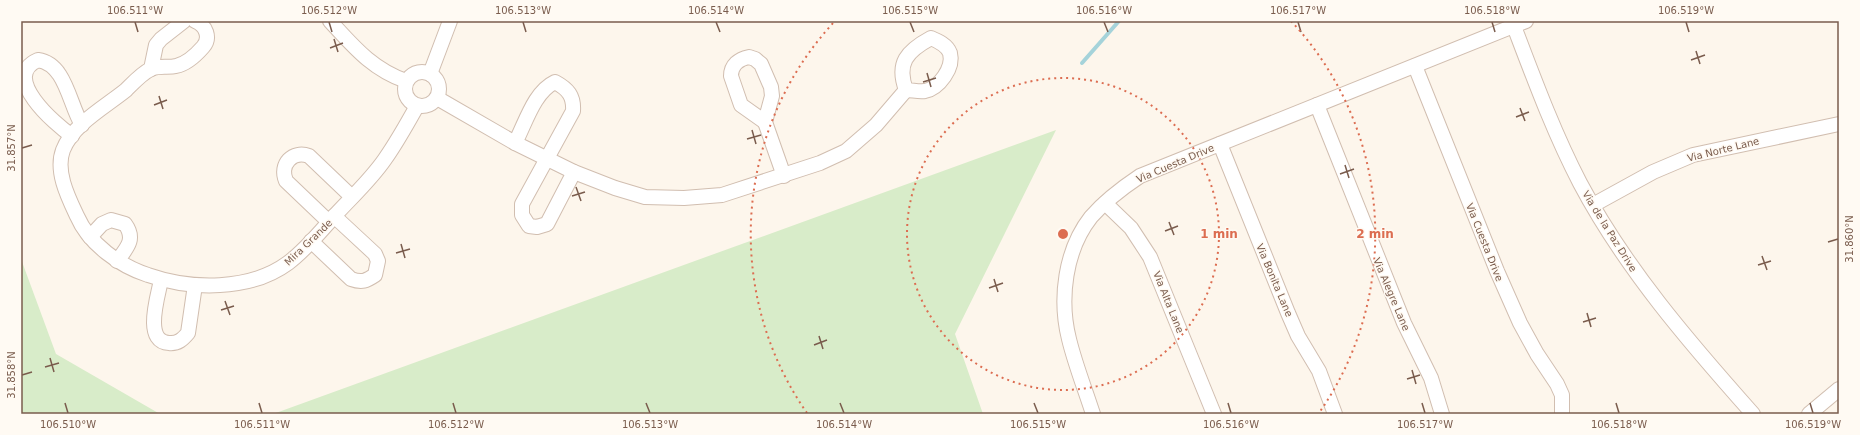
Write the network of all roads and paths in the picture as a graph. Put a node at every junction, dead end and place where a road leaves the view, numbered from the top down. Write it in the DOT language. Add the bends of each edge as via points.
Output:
graph roads {
  1 [pos="184,21"];
  2 [pos="330,21"];
  3 [pos="450,21"];
  4 [pos="1517,23"];
  5 [pos="201,26"];
  6 [pos="1415,66"];
  7 [pos="151,69"];
  8 [pos="430,74"];
  9 [pos="406,82"];
  10 [pos="906,90"];
  11 [pos="437,98"];
  12 [pos="1317,105"];
  13 [pos="417,106"];
  14 [pos="765,122"];
  15 [pos="1839,124"];
  16 [pos="82,125"];
  17 [pos="72,136"];
  18 [pos="515,142"];
  19 [pos="1220,144"];
  20 [pos="547,158"];
  21 [pos="574,172"];
  22 [pos="784,176"];
  23 [pos="352,197"];
  24 [pos="1105,203"];
  25 [pos="1593,205"];
  26 [pos="332,219"];
  27 [pos="90,237"];
  28 [pos="312,241"];
  29 [pos="117,261"];
  30 [pos="161,280"];
  31 [pos="195,285"];
  32 [pos="1839,389"];
  33 [pos="1093,414"];
  34 [pos="1214,414"];
  35 [pos="1335,414"];
  36 [pos="1442,414"];
  37 [pos="1562,414"];
  38 [pos="1753,414"];
  39 [pos="1809,414"];
  1 -- 7 [label="street" via="161,38 156,45"];
  2 -- 9 [label="street" via="362,56 389,75"];
  3 -- 8 [label="street"];
  4 -- 6 [label="street, Via Cuesta Drive"];
  4 -- 25 [label="street, Via de la Paz Drive" via="1561,143"];
  5 -- 7 [label="street" via="207,36 204,46 186,62"];
  6 -- 12 [label="street, Via Cuesta Drive"];
  6 -- 37 [label="street, Via Cuesta Drive" via="1502,284 1523,329 1558,384 1562,395"];
  7 -- 16 [label="street, Mira Grande"];
  8 -- 9 [label="street" via="415,73"];
  8 -- 11 [label="street" via="439,86"];
  9 -- 13 [label="street" via="404,93 411,103"];
  10 -- 22 [label="street" via="876,125 846,151"];
  11 -- 13 [label="street" via="428,106"];
  11 -- 18 [label="street"];
  12 -- 19 [label="street, Via Cuesta Drive"];
  12 -- 36 [label="street, Via Alegre Lane" via="1404,324 1431,378"];
  13 -- 23 [label="street, Mira Grande" via="385,160"];
  14 -- 22 [label="street"];
  15 -- 25 [label="street, Via Norte Lane" via="1693,155 1653,172"];
  16 -- 17 [label="street, Mira Grande"];
  16 -- 17 [label="street" via="66,87 54,68 49,63 38,60 28,65 23,79 38,108"];
  17 -- 27 [label="street, Mira Grande" via="63,151 61,174 79,222"];
  18 -- 20 [label="street"];
  18 -- 20 [label="street" via="540,94 555,82 565,88 573,101 573,111"];
  19 -- 24 [label="street, Via Cuesta Drive" via="1140,176"];
  19 -- 35 [label="street, Via Bonita Lane" via="1288,313 1319,370"];
  20 -- 21 [label="street"];
  20 -- 21 [label="street" via="522,204 522,215 529,226 547,224"];
  21 -- 22 [label="street" via="645,197 684,198 722,196"];
  23 -- 26 [label="street, Mira Grande"];
  23 -- 26 [label="street" via="309,156 296,154 290,158 284,167 286,181"];
  24 -- 33 [label="street, Via Cuesta Drive" via="1091,218 1080,236 1067,272 1064,291 1068,339"];
  24 -- 34 [label="street, Via Alta Lane" via="1131,228 1150,257"];
  25 -- 38 [label="street, Via de la Paz Drive" via="1653,296"];
  26 -- 28 [label="street, Mira Grande"];
  26 -- 28 [label="street" via="375,254 378,261 375,275 366,281 358,282 351,279"];
  27 -- 29 [label="street, Mira Grande"];
  27 -- 29 [label="street" via="102,224 111,220 124,224 131,236 130,244"];
  28 -- 31 [label="street, Mira Grande" via="290,262 262,277 219,285"];
  29 -- 30 [label="street, Mira Grande" via="135,271"];
  30 -- 31 [label="street, Mira Grande"];
  30 -- 31 [label="street" via="153,326 156,336 169,343 183,339 188,333"];
  32 -- 39 [label="street"];
}
